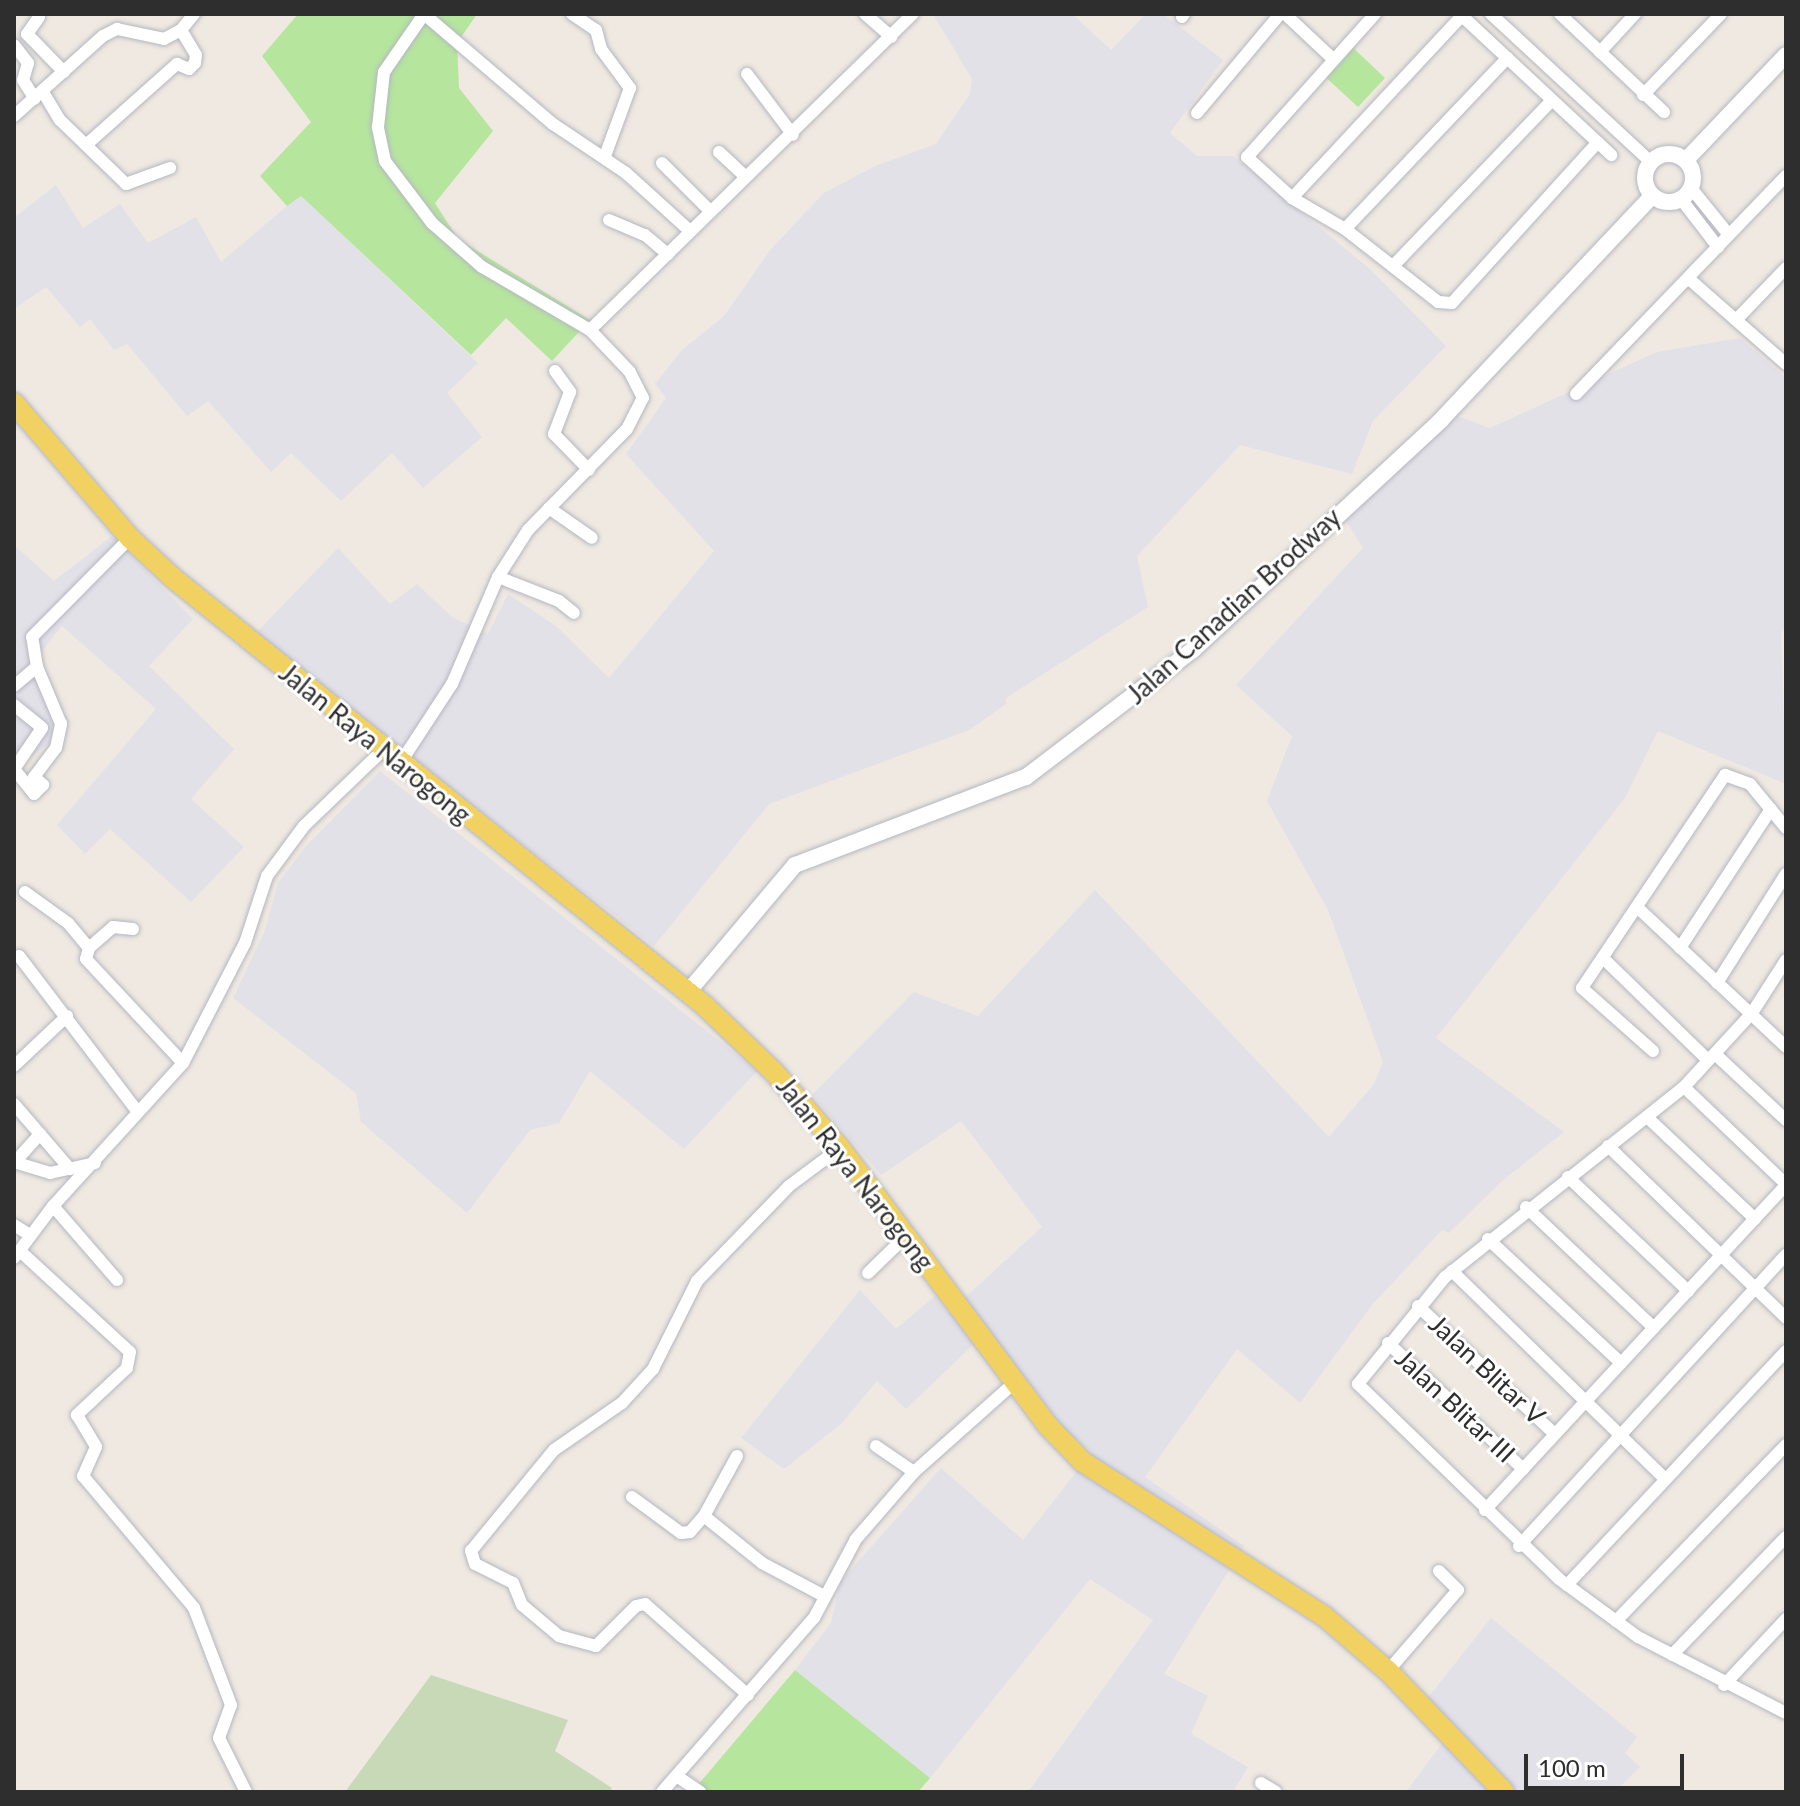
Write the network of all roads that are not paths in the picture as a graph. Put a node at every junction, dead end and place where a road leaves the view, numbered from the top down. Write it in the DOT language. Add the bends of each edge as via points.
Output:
graph roads {
  1 [pos="194,14"];
  2 [pos="424,14"];
  3 [pos="572,14"];
  4 [pos="865,14"];
  5 [pos="913,14"];
  6 [pos="1282,14"];
  7 [pos="1375,14"];
  8 [pos="1491,14"];
  9 [pos="1560,14"];
  10 [pos="1635,14"];
  11 [pos="1721,14"];
  12 [pos="1461,15"];
  13 [pos="39,17"];
  14 [pos="181,30"];
  15 [pos="891,37"];
  16 [pos="14,45"];
  17 [pos="1600,52"];
  18 [pos="1786,55"];
  19 [pos="1507,58"];
  20 [pos="1333,59"];
  21 [pos="64,72"];
  22 [pos="747,74"];
  23 [pos="39,95"];
  24 [pos="1643,95"];
  25 [pos="1552,100"];
  26 [pos="1664,112"];
  27 [pos="1197,113"];
  28 [pos="14,116"];
  29 [pos="793,135"];
  30 [pos="1598,142"];
  31 [pos="86,145"];
  32 [pos="719,152"];
  33 [pos="1611,155"];
  34 [pos="605,156"];
  35 [pos="1686,160"];
  36 [pos="1651,162"];
  37 [pos="662,163"];
  38 [pos="170,168"];
  39 [pos="745,176"];
  40 [pos="1786,176"];
  41 [pos="1686,194"];
  42 [pos="1652,196"];
  43 [pos="1292,198"];
  44 [pos="710,211"];
  45 [pos="609,220"];
  46 [pos="1345,229"];
  47 [pos="690,231"];
  48 [pos="1729,235"];
  49 [pos="1718,247"];
  50 [pos="668,254"];
  51 [pos="1394,265"];
  52 [pos="1786,268"];
  53 [pos="1688,278"];
  54 [pos="1736,320"];
  55 [pos="590,330"];
  56 [pos="1785,361"];
  57 [pos="555,371"];
  58 [pos="1576,394"];
  59 [pos="14,403"];
  60 [pos="589,470"];
  61 [pos="549,508"];
  62 [pos="130,538"];
  63 [pos="592,538"];
  64 [pos="498,577"];
  65 [pos="574,613"];
  66 [pos="37,667"];
  67 [pos="14,686"];
  68 [pos="14,705"];
  69 [pos="382,751"];
  70 [pos="399,765"];
  71 [pos="1771,809"];
  72 [pos="1786,828"];
  73 [pos="1786,874"];
  74 [pos="25,892"];
  75 [pos="1638,908"];
  76 [pos="133,929"];
  77 [pos="89,948"];
  78 [pos="1680,948"];
  79 [pos="19,956"];
  80 [pos="1603,958"];
  81 [pos="1786,960"];
  82 [pos="1717,983"];
  83 [pos="688,992"];
  84 [pos="1752,1013"];
  85 [pos="67,1016"];
  86 [pos="1786,1047"];
  87 [pos="1653,1051"];
  88 [pos="1711,1056"];
  89 [pos="183,1063"];
  90 [pos="14,1066"];
  91 [pos="1684,1087"];
  92 [pos="14,1104"];
  93 [pos="138,1112"];
  94 [pos="1648,1118"];
  95 [pos="1786,1120"];
  96 [pos="40,1134"];
  97 [pos="1608,1146"];
  98 [pos="840,1148"];
  99 [pos="14,1163"];
  100 [pos="95,1163"];
  101 [pos="70,1169"];
  102 [pos="1568,1177"];
  103 [pos="1786,1185"];
  104 [pos="53,1206"];
  105 [pos="1526,1207"];
  106 [pos="1755,1219"];
  107 [pos="14,1225"];
  108 [pos="30,1235"];
  109 [pos="907,1235"];
  110 [pos="1488,1239"];
  111 [pos="17,1255"];
  112 [pos="1721,1255"];
  113 [pos="1786,1255"];
  114 [pos="1452,1271"];
  115 [pos="868,1273"];
  116 [pos="117,1280"];
  117 [pos="1755,1289"];
  118 [pos="1688,1291"];
  119 [pos="1418,1306"];
  120 [pos="1786,1318"];
  121 [pos="1654,1328"];
  122 [pos="1388,1343"];
  123 [pos="1786,1351"];
  124 [pos="1621,1363"];
  125 [pos="1015,1382"];
  126 [pos="1585,1402"];
  127 [pos="1555,1434"];
  128 [pos="1623,1438"];
  129 [pos="1786,1445"];
  130 [pos="876,1446"];
  131 [pos="737,1456"];
  132 [pos="1776,1456"];
  133 [pos="1523,1469"];
  134 [pos="1786,1469"];
  135 [pos="914,1472"];
  136 [pos="1665,1479"];
  137 [pos="632,1497"];
  138 [pos="1485,1510"];
  139 [pos="704,1516"];
  140 [pos="1786,1537"];
  141 [pos="1519,1546"];
  142 [pos="1439,1571"];
  143 [pos="1567,1585"];
  144 [pos="824,1596"];
  145 [pos="1786,1619"];
  146 [pos="1616,1621"];
  147 [pos="1672,1655"];
  148 [pos="1388,1671"];
  149 [pos="1724,1685"];
  150 [pos="748,1695"];
  151 [pos="1785,1711"];
  152 [pos="678,1777"];
  153 [pos="1261,1783"];
  154 [pos="1493,1788"];
  155 [pos="246,1792"];
  156 [pos="662,1792"];
  157 [pos="700,1792"];
  158 [pos="1276,1792"];
  1 -- 14 [label="street"];
  2 -- 34 [label="street" via="553,124"];
  2 -- 55 [label="street" via="384,72 378,127 385,161 432,223 482,267"];
  3 -- 34 [label="street" via="596,30 601,49 630,88"];
  4 -- 15 [label="street"];
  5 -- 15 [label="street"];
  6 -- 20 [label="street"];
  6 -- 27 [label="street"];
  7 -- 20 [label="street"];
  8 -- 36 [label="street"];
  9 -- 17 [label="street"];
  10 -- 17 [label="street"];
  11 -- 24 [label="street"];
  12 -- 19 [label="street"];
  12 -- 43 [label="street"];
  13 -- 21 [label="street" via="27,34"];
  14 -- 21 [label="street" via="157,41 117,29"];
  14 -- 31 [label="street" via="196,55 195,63 189,69 177,64"];
  15 -- 29 [label="street"];
  16 -- 23 [label="street" via="28,63 23,80"];
  17 -- 24 [label="street"];
  18 -- 35 [label="street"];
  19 -- 25 [label="street"];
  19 -- 46 [label="street"];
  20 -- 43 [label="street" via="1247,157"];
  21 -- 23 [label="street"];
  22 -- 29 [label="street"];
  23 -- 28 [label="street"];
  23 -- 31 [label="street"];
  24 -- 26 [label="street"];
  25 -- 30 [label="street"];
  25 -- 51 [label="street"];
  29 -- 39 [label="street"];
  30 -- 33 [label="street"];
  30 -- 51 [label="street" via="1452,303 1438,302"];
  31 -- 38 [label="street" via="131,186"];
  32 -- 39 [label="street"];
  34 -- 47 [label="street"];
  35 -- 36 [label="street" via="1672,153"];
  35 -- 41 [label="street" via="1693,173"];
  36 -- 42 [label="street" via="1645,175"];
  37 -- 44 [label="street"];
  39 -- 44 [label="street"];
  40 -- 48 [label="street"];
  41 -- 42 [label="street" via="1666,202"];
  41 -- 48 [label="street"];
  41 -- 49 [label="street"];
  42 -- 83 [label="street, Jalan Canadian Brodway" via="1441,420 1193,650 1026,777 795,865"];
  43 -- 46 [label="street"];
  44 -- 47 [label="street"];
  45 -- 50 [label="street" via="645,235"];
  46 -- 51 [label="street"];
  47 -- 50 [label="street"];
  48 -- 49 [label="street"];
  49 -- 53 [label="street"];
  50 -- 55 [label="street"];
  52 -- 54 [label="street"];
  53 -- 54 [label="street"];
  53 -- 58 [label="street"];
  54 -- 56 [label="street"];
  55 -- 60 [label="street" via="629,371 643,398 627,429"];
  57 -- 60 [label="street" via="570,392 554,434"];
  59 -- 62 [label="main road, Jalan Raya Narogong"];
  60 -- 61 [label="street"];
  61 -- 63 [label="street"];
  61 -- 64 [label="street"];
  62 -- 66 [label="street" via="32,637"];
  62 -- 69 [label="main road, Jalan Raya Narogong"];
  64 -- 65 [label="street" via="559,601"];
  64 -- 70 [label="street" via="452,684"];
  66 -- 67 [label="street"];
  66 -- 68 [label="street" via="61,724 56,748 34,777 43,785 34,794 14,769 42,728"];
  69 -- 70 [label="main road, Jalan Raya Narogong"];
  69 -- 89 [label="street" via="304,826 267,876 245,943"];
  70 -- 83 [label="main road, Jalan Raya Narogong"];
  71 -- 72 [label="street"];
  71 -- 75 [label="street" via="1750,784 1725,775"];
  71 -- 78 [label="street"];
  73 -- 82 [label="street"];
  74 -- 77 [label="street" via="68,923"];
  75 -- 78 [label="street"];
  75 -- 80 [label="street"];
  76 -- 77 [label="street" via="113,927"];
  77 -- 89 [label="street" via="88,962"];
  78 -- 82 [label="street"];
  79 -- 85 [label="street"];
  80 -- 87 [label="street" via="1582,988"];
  80 -- 88 [label="street"];
  81 -- 84 [label="street"];
  82 -- 84 [label="street"];
  83 -- 98 [label="main road, Jalan Raya Narogong" via="775,1073"];
  84 -- 86 [label="street"];
  84 -- 88 [label="street"];
  85 -- 90 [label="street"];
  85 -- 93 [label="street"];
  88 -- 91 [label="street"];
  88 -- 95 [label="street"];
  89 -- 93 [label="street"];
  91 -- 94 [label="street"];
  91 -- 103 [label="street"];
  92 -- 96 [label="street"];
  93 -- 100 [label="street"];
  94 -- 97 [label="street"];
  94 -- 106 [label="street"];
  96 -- 99 [label="street"];
  96 -- 101 [label="street"];
  97 -- 102 [label="street"];
  97 -- 112 [label="street"];
  98 -- 109 [label="main road, Jalan Raya Narogong"];
  98 -- 150 [label="street" via="789,1186 697,1281 653,1369 622,1403 554,1450 471,1551 475,1564 513,1583 522,1605 559,1636 596,1646 636,1606 645,1604"];
  99 -- 101 [label="street" via="50,1173"];
  100 -- 101 [label="street"];
  100 -- 104 [label="street"];
  102 -- 105 [label="street"];
  102 -- 118 [label="street"];
  103 -- 106 [label="street"];
  104 -- 108 [label="street"];
  104 -- 116 [label="street"];
  105 -- 110 [label="street"];
  105 -- 121 [label="street"];
  106 -- 112 [label="street"];
  107 -- 108 [label="street"];
  108 -- 111 [label="street"];
  109 -- 115 [label="street"];
  109 -- 125 [label="main road, Jalan Raya Narogong"];
  110 -- 114 [label="street"];
  110 -- 124 [label="street"];
  111 -- 155 [label="street" via="130,1352 127,1368 77,1415 96,1447 83,1476 194,1608 231,1705 219,1738"];
  112 -- 117 [label="street"];
  112 -- 118 [label="street"];
  113 -- 117 [label="street"];
  114 -- 119 [label="street"];
  114 -- 126 [label="street"];
  117 -- 120 [label="street"];
  117 -- 128 [label="street"];
  118 -- 121 [label="street"];
  119 -- 122 [label="street"];
  119 -- 127 [label="street, Jalan Blitar V"];
  121 -- 124 [label="street"];
  122 -- 133 [label="street, Jalan Blitar III"];
  122 -- 138 [label="street" via="1360,1377 1360,1391"];
  123 -- 136 [label="street"];
  124 -- 126 [label="street"];
  125 -- 135 [label="street"];
  125 -- 148 [label="main road, Jalan Raya Narogong" via="1083,1462 1305,1603"];
  126 -- 127 [label="street"];
  126 -- 128 [label="street"];
  127 -- 133 [label="street"];
  128 -- 136 [label="street"];
  128 -- 141 [label="street"];
  129 -- 132 [label="street"];
  130 -- 135 [label="street"];
  131 -- 139 [label="street"];
  132 -- 134 [label="street"];
  132 -- 146 [label="street"];
  133 -- 138 [label="street"];
  135 -- 144 [label="street" via="856,1539"];
  136 -- 143 [label="street"];
  137 -- 139 [label="street" via="681,1533"];
  138 -- 141 [label="street"];
  139 -- 144 [label="street" via="762,1563"];
  140 -- 147 [label="street"];
  141 -- 143 [label="street"];
  142 -- 148 [label="street" via="1458,1590"];
  143 -- 146 [label="street"];
  144 -- 150 [label="street" via="814,1618"];
  145 -- 149 [label="street"];
  146 -- 147 [label="street"];
  147 -- 149 [label="street"];
  148 -- 154 [label="main road, Jalan Raya Narogong" via="1467,1748"];
  149 -- 151 [label="street"];
  150 -- 152 [label="street"];
  152 -- 156 [label="street"];
  152 -- 157 [label="street"];
  153 -- 158 [label="street"];
}
